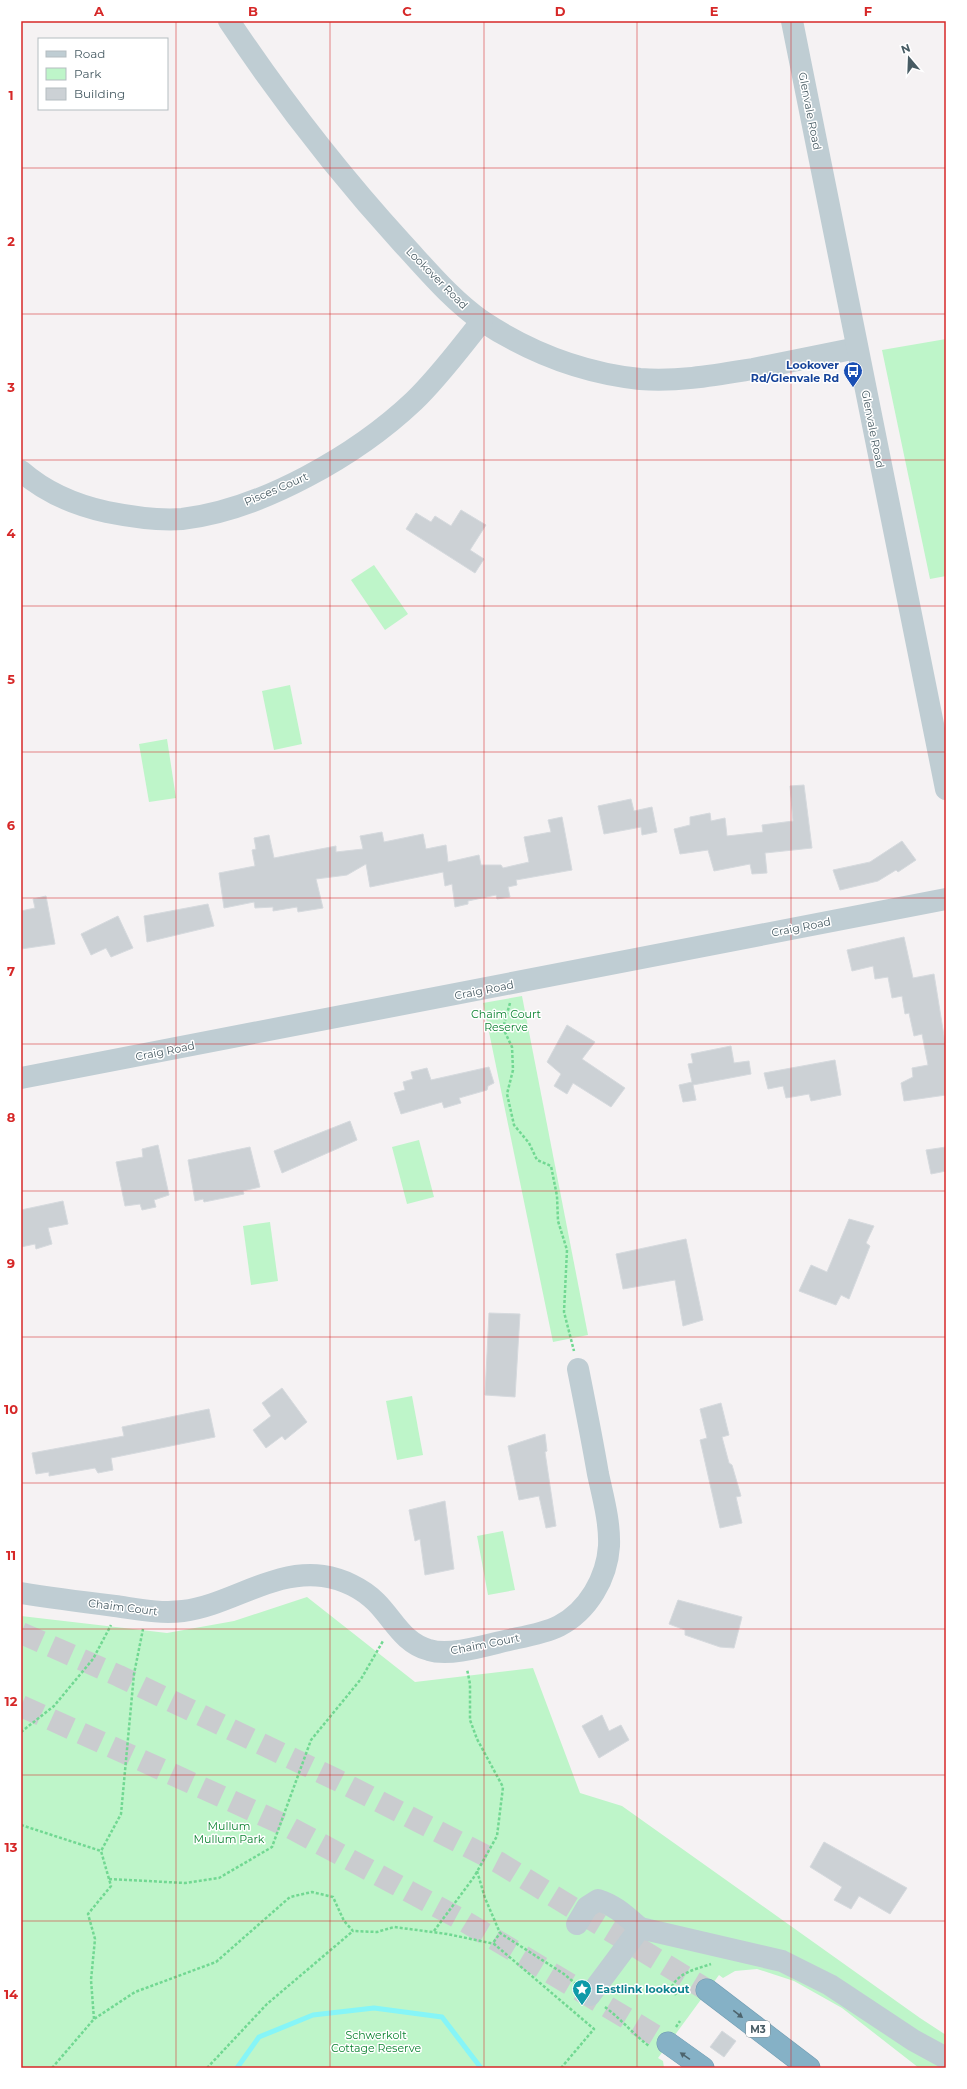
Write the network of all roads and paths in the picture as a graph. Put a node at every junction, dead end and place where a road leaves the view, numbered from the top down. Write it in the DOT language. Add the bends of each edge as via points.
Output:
graph roads {
  1 [pos="229,21"];
  2 [pos="792,21"];
  3 [pos="482,321"];
  4 [pos="857,348"];
  5 [pos="21,471"];
  6 [pos="946,789"];
  7 [pos="946,899"];
  8 [pos="515,984"];
  9 [pos="21,1078"];
  10 [pos="578,1368"];
  11 [pos="21,1593"];
  12 [pos="120,1607"];
  13 [pos="147,1611"];
  14 [pos="393,1623"];
  15 [pos="462,1649"];
  16 [pos="21,1732"];
  17 [pos="21,1825"];
  18 [pos="101,1851"];
  19 [pos="477,1871"];
  20 [pos="109,1879"];
  21 [pos="577,1924"];
  22 [pos="640,1928"];
  23 [pos="353,1931"];
  24 [pos="434,1931"];
  25 [pos="500,1933"];
  26 [pos="494,1944"];
  27 [pos="516,1944"];
  28 [pos="719,1946"];
  29 [pos="707,1990"];
  30 [pos="590,1994"];
  31 [pos="676,1995"];
  32 [pos="94,2019"];
  33 [pos="680,2021"];
  34 [pos="678,2024"];
  35 [pos="668,2043"];
  36 [pos="946,2058"];
  37 [pos="52,2068"];
  38 [pos="206,2068"];
  39 [pos="561,2068"];
  40 [pos="703,2068"];
  41 [pos="809,2068"];
  1 -- 3 [label="street, Lookover Road" via="334,164 439,284"];
  2 -- 4 [label="street, Glenvale Road"];
  3 -- 4 [label="street, Lookover Road" via="527,347 566,363 602,373 640,379 683,379 716,375"];
  3 -- 5 [label="street, Pisces Court" via="436,378 387,425 330,465 270,494 231,508 181,519 129,516 72,502 51,492"];
  4 -- 6 [label="street, Glenvale Road"];
  7 -- 8 [label="street, Craig Road"];
  8 -- 9 [label="street, Craig Road"];
  8 -- 10 [label="path" via="503,1028 512,1047 513,1070 507,1094 514,1125 529,1143 537,1160 551,1166 557,1196 558,1221 567,1250 564,1312"];
  10 -- 15 [label="street, Chaim Court" via="607,1517 609,1548 603,1574 590,1599 578,1612 557,1627"];
  11 -- 12 [label="street, Chaim Court"];
  12 -- 13 [label="street, Chaim Court"];
  12 -- 16 [label="path" via="93,1659 54,1706"];
  13 -- 14 [label="street, Chaim Court" via="200,1608 279,1579 313,1575 335,1579 358,1588 376,1602"];
  13 -- 18 [label="path" via="134,1674 121,1814"];
  14 -- 15 [label="street, Chaim Court" via="410,1642 422,1648 438,1652"];
  14 -- 20 [label="path" via="361,1679 311,1740 272,1847 220,1878 185,1883"];
  15 -- 19 [label="path" via="470,1684 470,1720 476,1739 503,1787 496,1836"];
  17 -- 18 [label="path"];
  18 -- 20 [label="path"];
  19 -- 24 [label="path"];
  19 -- 25 [label="path"];
  20 -- 32 [label="path" via="111,1886 88,1914 95,1939 91,1980"];
  21 -- 22 [label="street" via="587,1907 598,1900 614,1907"];
  22 -- 28 [label="street"];
  22 -- 30 [label="street"];
  23 -- 24 [label="path" via="377,1932 394,1927"];
  23 -- 32 [label="path" via="344,1921 332,1897 312,1892 290,1897 216,1962 135,1992"];
  23 -- 38 [label="path" via="267,2004"];
  24 -- 26 [label="path"];
  25 -- 26 [label="path"];
  25 -- 27 [label="path"];
  26 -- 39 [label="path" via="594,2029"];
  28 -- 31 [label="path" via="716,1962 675,1979 671,1988"];
  28 -- 36 [label="street" via="782,1961 830,1985 913,2040"];
  29 -- 41 [label="highway, M3, one-way"];
  32 -- 37 [label="path"];
  33 -- 34 [label="path"];
  40 -- 35 [label="highway, one-way"];
}
